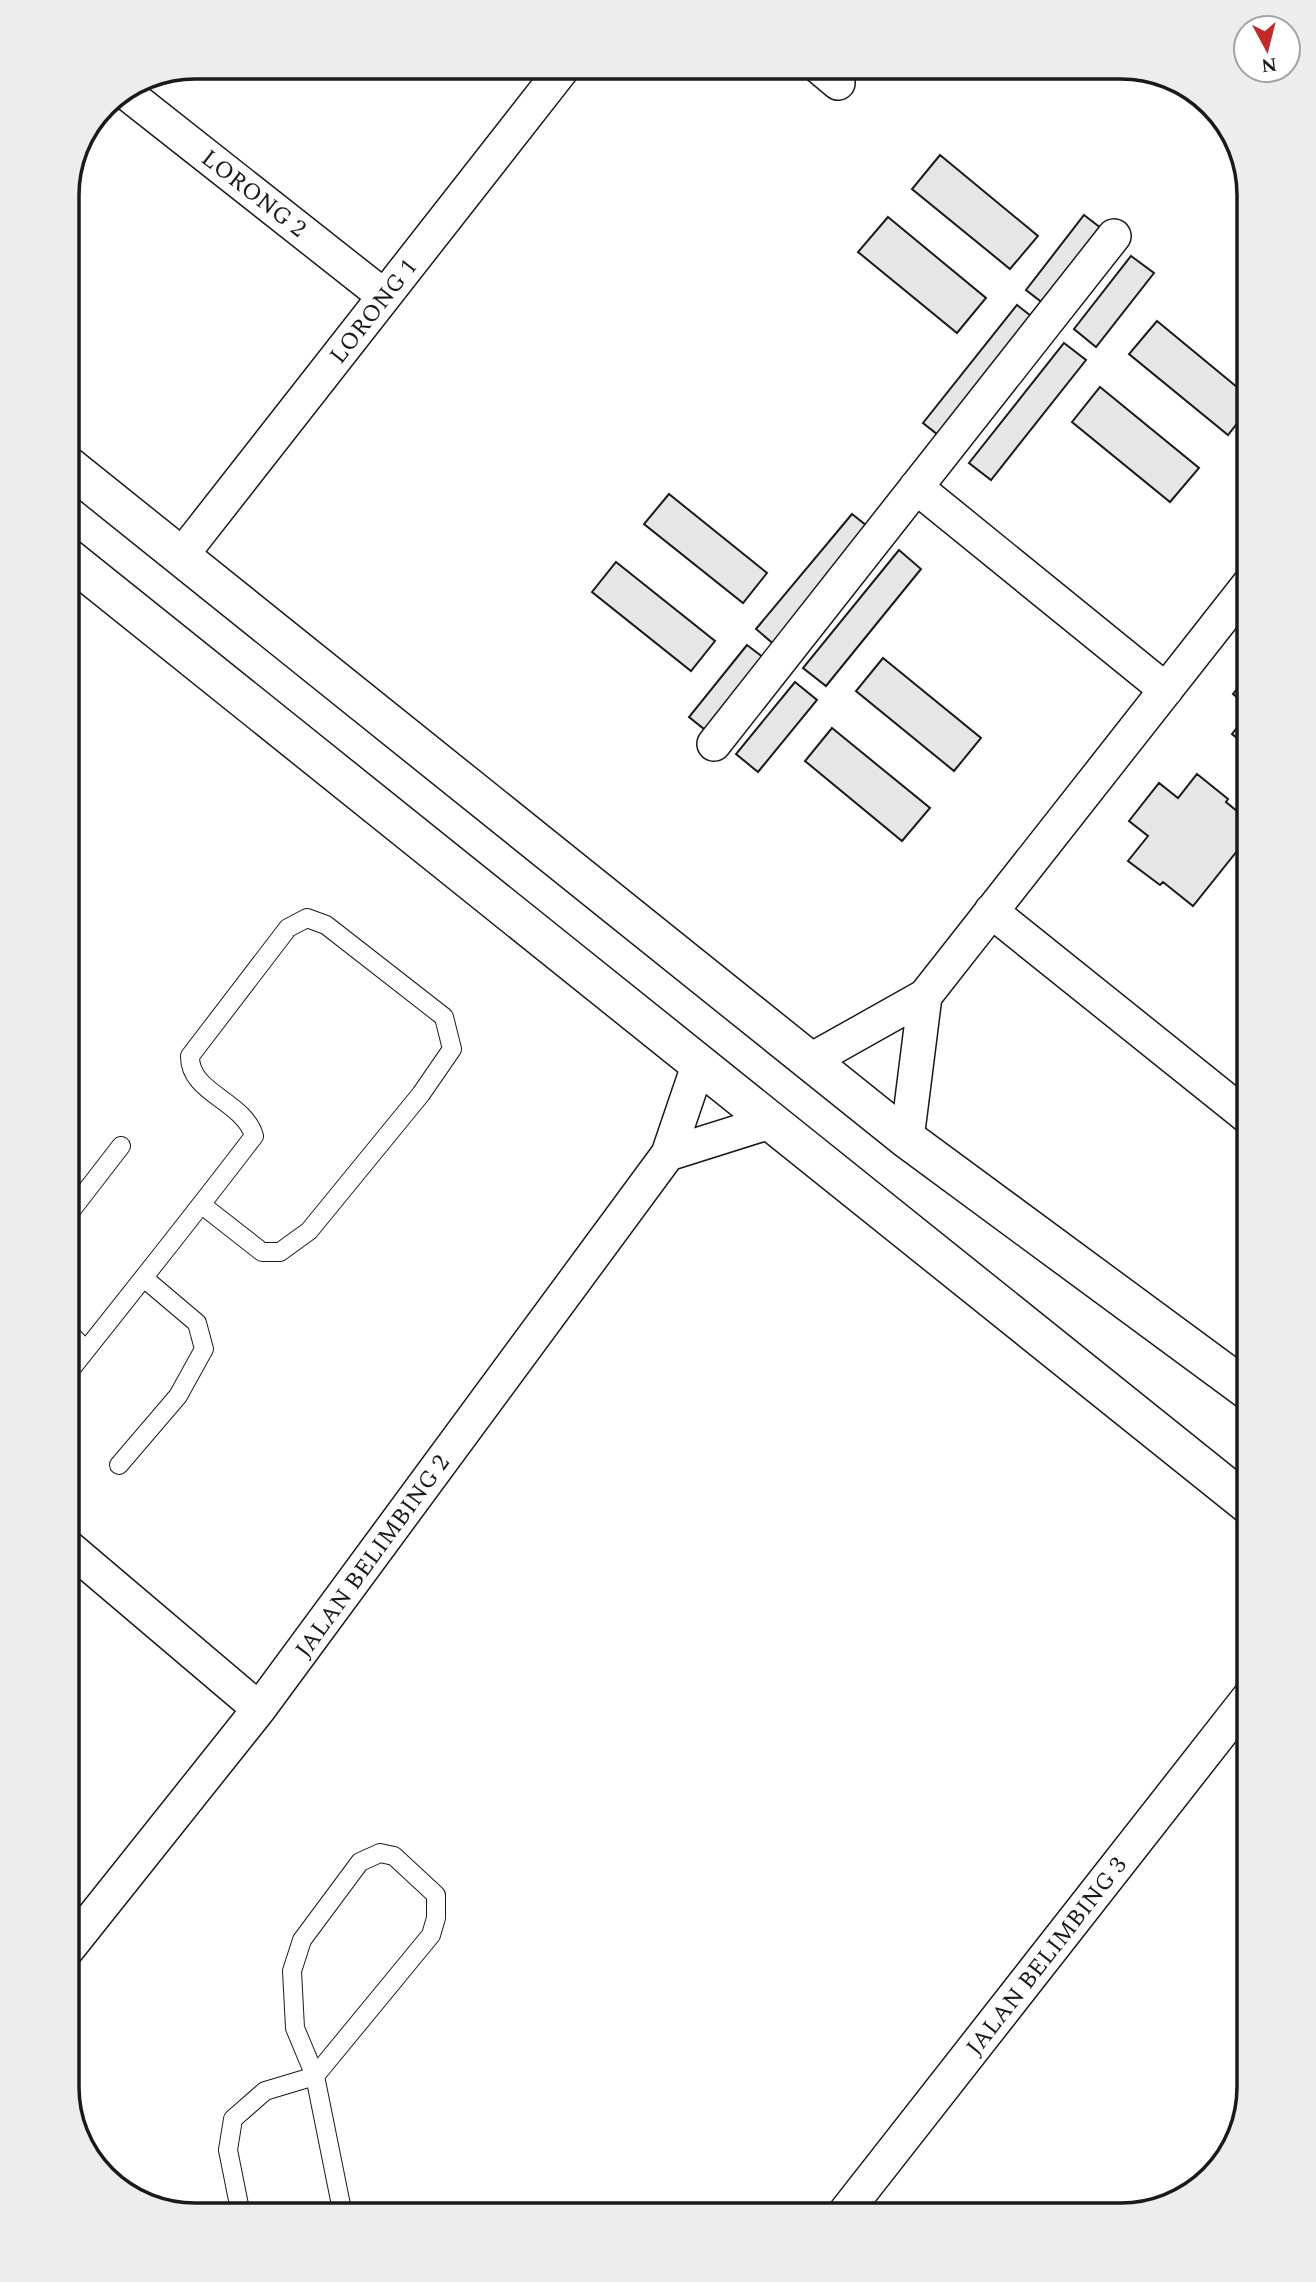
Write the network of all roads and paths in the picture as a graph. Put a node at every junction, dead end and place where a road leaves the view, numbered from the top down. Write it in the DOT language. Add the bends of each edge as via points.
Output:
graph roads {
  1 [pos="555,79"];
  2 [pos="132,97"];
  3 [pos="1114,236"];
  4 [pos="384,296"];
  5 [pos="79,475"];
  6 [pos="916,487"];
  7 [pos="181,556"];
  8 [pos="79,568"];
  9 [pos="1237,600"];
  10 [pos="1166,690"];
  11 [pos="714,744"];
  12 [pos="991,911"];
  13 [pos="925,996"];
  14 [pos="811,1060"];
  15 [pos="699,1063"];
  16 [pos="1237,1108"];
  17 [pos="773,1121"];
  18 [pos="907,1139"];
  19 [pos="121,1146"];
  20 [pos="668,1154"];
  21 [pos="79,1200"];
  22 [pos="202,1205"];
  23 [pos="145,1279"];
  24 [pos="79,1343"];
  25 [pos="86,1350"];
  26 [pos="79,1359"];
  27 [pos="1237,1381"];
  28 [pos="119,1465"];
  29 [pos="1237,1495"];
  30 [pos="79,1557"];
  31 [pos="259,1709"];
  32 [pos="1237,1714"];
  33 [pos="79,1934"];
  34 [pos="314,2077"];
  35 [pos="239,2203"];
  36 [pos="340,2203"];
  37 [pos="853,2203"];
  1 -- 4 [label="street, LORONG 1"];
  2 -- 4 [label="street, LORONG 2"];
  3 -- 6 [label="street"];
  4 -- 7 [label="street, LORONG 1"];
  5 -- 7 [label="street"];
  6 -- 10 [label="street"];
  6 -- 11 [label="street"];
  7 -- 14 [label="street"];
  8 -- 15 [label="street"];
  9 -- 10 [label="street"];
  10 -- 12 [label="street"];
  12 -- 13 [label="street"];
  12 -- 16 [label="street"];
  13 -- 14 [label="street"];
  13 -- 18 [label="street"];
  14 -- 18 [label="street"];
  15 -- 17 [label="street"];
  15 -- 20 [label="street, JALAN BELIMBING 2"];
  17 -- 20 [label="street"];
  17 -- 29 [label="street"];
  18 -- 27 [label="street"];
  19 -- 21 [label="lane"];
  20 -- 31 [label="street, JALAN BELIMBING 2"];
  22 -- 22 [label="lane" via="261,1251 280,1252 309,1231 452,1049 444,1017 326,925 307,918 288,928 190,1056 190,1068 199,1080 245,1118 254,1136"];
  22 -- 23 [label="lane"];
  23 -- 25 [label="lane"];
  23 -- 28 [label="lane" via="197,1323 204,1349 178,1396"];
  24 -- 25 [label="lane"];
  25 -- 26 [label="lane"];
  30 -- 31 [label="street"];
  31 -- 33 [label="street, JALAN BELIMBING 2"];
  32 -- 37 [label="street, JALAN BELIMBING 3"];
  34 -- 34 [label="lane" via="430,1935 436,1895 394,1856 380,1853 360,1862 302,1940 292,1970 295,2028"];
  34 -- 35 [label="lane" via="265,2091 233,2119 228,2150"];
  34 -- 36 [label="lane"];
}
